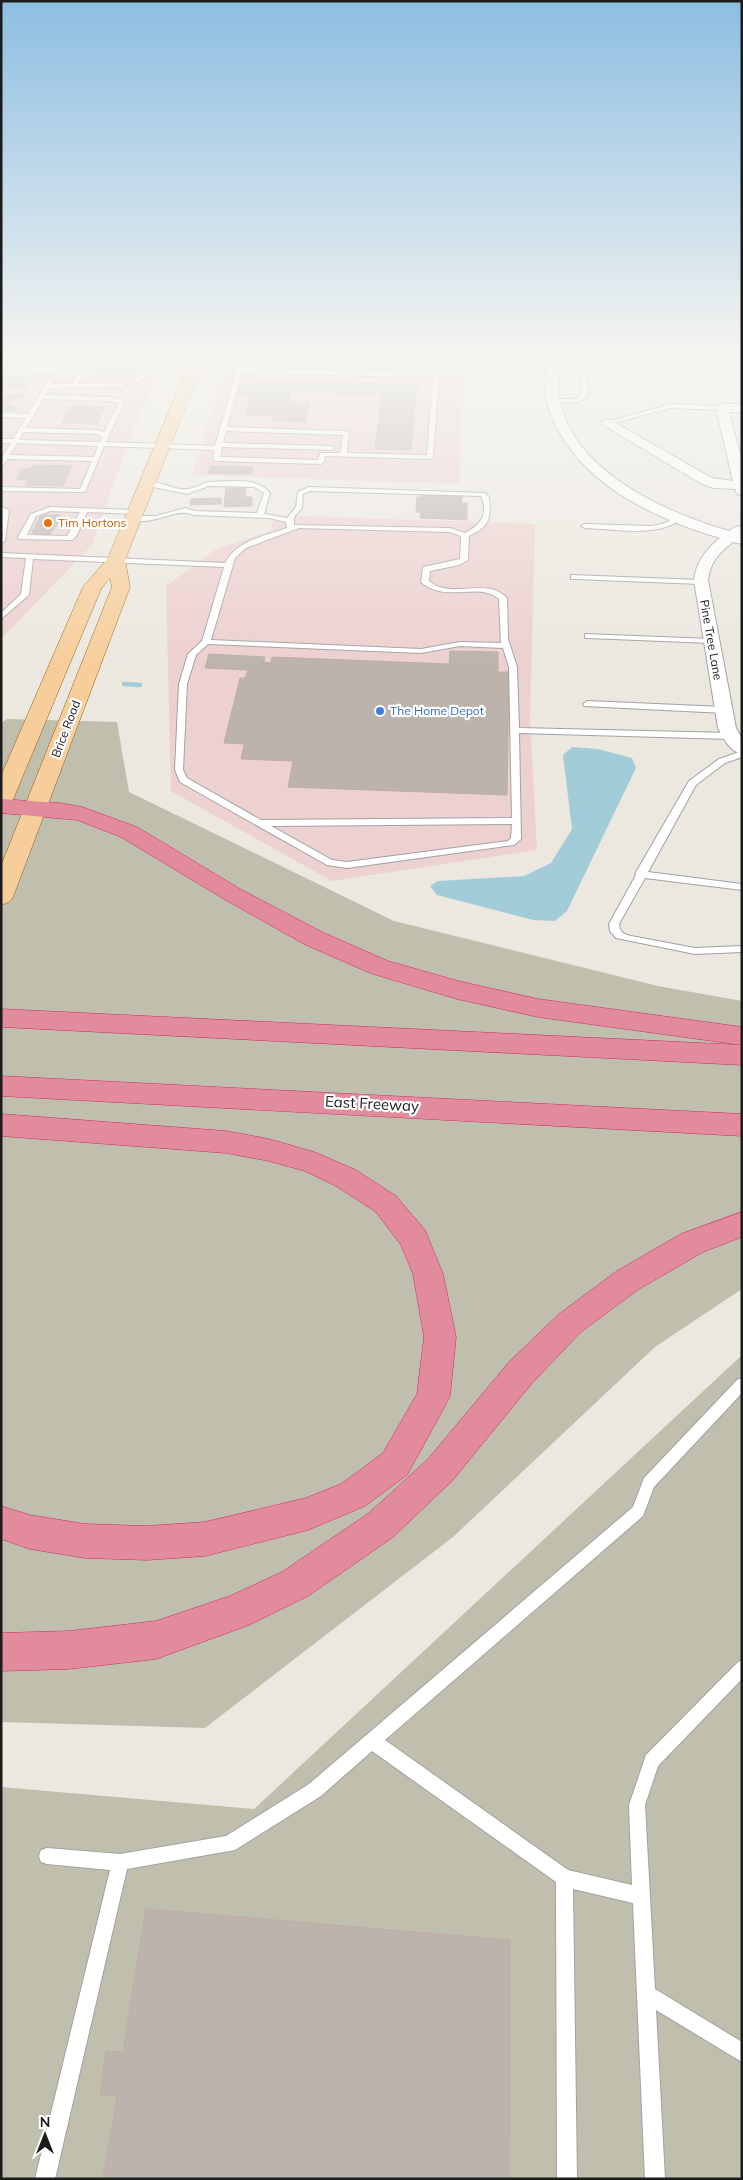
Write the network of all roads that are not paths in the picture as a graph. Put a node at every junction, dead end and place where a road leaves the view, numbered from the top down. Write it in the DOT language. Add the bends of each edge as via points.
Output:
graph roads {
  1 [pos="96,459"];
  2 [pos="157,460"];
  3 [pos="242,460"];
  4 [pos="321,460"];
  5 [pos="585,460"];
  6 [pos="670,460"];
  7 [pos="734,460"];
  8 [pos="147,485"];
  9 [pos="741,488"];
  10 [pos="1,489"];
  11 [pos="1,509"];
  12 [pos="85,510"];
  13 [pos="134,515"];
  14 [pos="260,516"];
  15 [pos="679,518"];
  16 [pos="290,525"];
  17 [pos="585,526"];
  18 [pos="465,535"];
  19 [pos="738,535"];
  20 [pos="22,537"];
  21 [pos="1,541"];
  22 [pos="1,555"];
  23 [pos="27,556"];
  24 [pos="116,560"];
  25 [pos="228,565"];
  26 [pos="574,577"];
  27 [pos="701,582"];
  28 [pos="1,617"];
  29 [pos="588,636"];
  30 [pos="711,641"];
  31 [pos="206,642"];
  32 [pos="506,646"];
  33 [pos="587,704"];
  34 [pos="724,710"];
  35 [pos="515,730"];
  36 [pos="731,736"];
  37 [pos="742,750"];
  38 [pos="742,754"];
  39 [pos="1,802"];
  40 [pos="1,806"];
  41 [pos="36,807"];
  42 [pos="517,822"];
  43 [pos="260,823"];
  44 [pos="640,874"];
  45 [pos="742,887"];
  46 [pos="1,897"];
  47 [pos="742,949"];
  48 [pos="1,1018"];
  49 [pos="742,1036"];
  50 [pos="742,1055"];
  51 [pos="1,1086"];
  52 [pos="1,1125"];
  53 [pos="742,1125"];
  54 [pos="742,1224"];
  55 [pos="742,1384"];
  56 [pos="1,1522"];
  57 [pos="1,1652"];
  58 [pos="742,1668"];
  59 [pos="372,1741"];
  60 [pos="47,1856"];
  61 [pos="120,1862"];
  62 [pos="564,1878"];
  63 [pos="642,1896"];
  64 [pos="647,1994"];
  65 [pos="742,2053"];
  66 [pos="45,2179"];
  67 [pos="567,2179"];
  68 [pos="654,2179"];
  1 -- 10 [label="lane" via="83,491"];
  2 -- 8 [label="main road"];
  3 -- 4 [label="lane"];
  5 -- 15 [label="street" via="613,483"];
  6 -- 9 [label="street" via="714,484"];
  7 -- 9 [label="street"];
  8 -- 13 [label="main road"];
  8 -- 14 [label="lane" via="186,492 208,484 255,485 267,493"];
  11 -- 21 [label="lane" via="6,510"];
  12 -- 13 [label="lane"];
  12 -- 20 [label="lane" via="50,509 33,515"];
  12 -- 20 [label="lane" via="69,538"];
  13 -- 14 [label="lane" via="156,518 185,510"];
  13 -- 24 [label="main road"];
  14 -- 16 [label="lane"];
  15 -- 17 [label="lane" via="651,528"];
  15 -- 19 [label="street"];
  16 -- 18 [label="lane" via="450,530"];
  16 -- 18 [label="lane" via="292,513 299,508 300,493 309,489 483,494 486,496 487,520"];
  16 -- 25 [label="lane" via="243,546"];
  18 -- 32 [label="lane" via="464,560 426,569 425,582 439,590 500,594 504,598"];
  19 -- 27 [label="street, Pine Tree Lane" via="715,549 703,563"];
  20 -- 23 [label="lane" via="28,541"];
  22 -- 23 [label="lane"];
  23 -- 24 [label="lane"];
  23 -- 28 [label="lane" via="25,595"];
  24 -- 25 [label="lane"];
  24 -- 39 [label="main road" via="92,587"];
  24 -- 41 [label="main road, Brice Road" via="121,587"];
  25 -- 31 [label="lane"];
  26 -- 27 [label="lane"];
  27 -- 30 [label="street, Pine Tree Lane"];
  29 -- 30 [label="lane"];
  30 -- 34 [label="street, Pine Tree Lane"];
  31 -- 32 [label="lane" via="421,651 460,644"];
  31 -- 43 [label="lane" via="192,654 183,684 178,770 183,780"];
  32 -- 35 [label="lane" via="513,667"];
  33 -- 34 [label="lane"];
  34 -- 36 [label="street, Pine Tree Lane"];
  35 -- 36 [label="lane"];
  35 -- 42 [label="lane"];
  36 -- 37 [label="street, Pine Tree Lane"];
  38 -- 44 [label="lane" via="722,761 692,783"];
  40 -- 41 [label="highway"];
  41 -- 46 [label="main road, Brice Road"];
  41 -- 49 [label="highway" via="82,814 130,832 232,894 313,938 379,967 457,990 538,1008"];
  42 -- 43 [label="lane"];
  42 -- 43 [label="lane" via="516,839 511,843 347,865 330,863"];
  44 -- 45 [label="lane"];
  44 -- 47 [label="lane" via="614,921 615,931 620,936 695,951"];
  48 -- 50 [label="highway"];
  51 -- 53 [label="highway, East Freeway"];
  52 -- 56 [label="highway" via="226,1142 314,1163 346,1178 386,1204 414,1240 428,1274 440,1337 432,1396 395,1464 353,1495 308,1514 206,1539 147,1543 85,1541 30,1532"];
  54 -- 57 [label="highway" via="692,1243 628,1280 570,1323 521,1372 440,1470 380,1524 295,1584 236,1612 156,1640 68,1650"];
  55 -- 59 [label="lane" via="649,1483 638,1511"];
  58 -- 63 [label="lane" via="652,1761 637,1805"];
  59 -- 61 [label="lane" via="315,1790 229,1844"];
  59 -- 62 [label="lane"];
  60 -- 61 [label="lane"];
  61 -- 66 [label="lane"];
  62 -- 63 [label="lane"];
  62 -- 67 [label="lane"];
  63 -- 64 [label="lane"];
  64 -- 65 [label="lane"];
  64 -- 68 [label="lane"];
}
